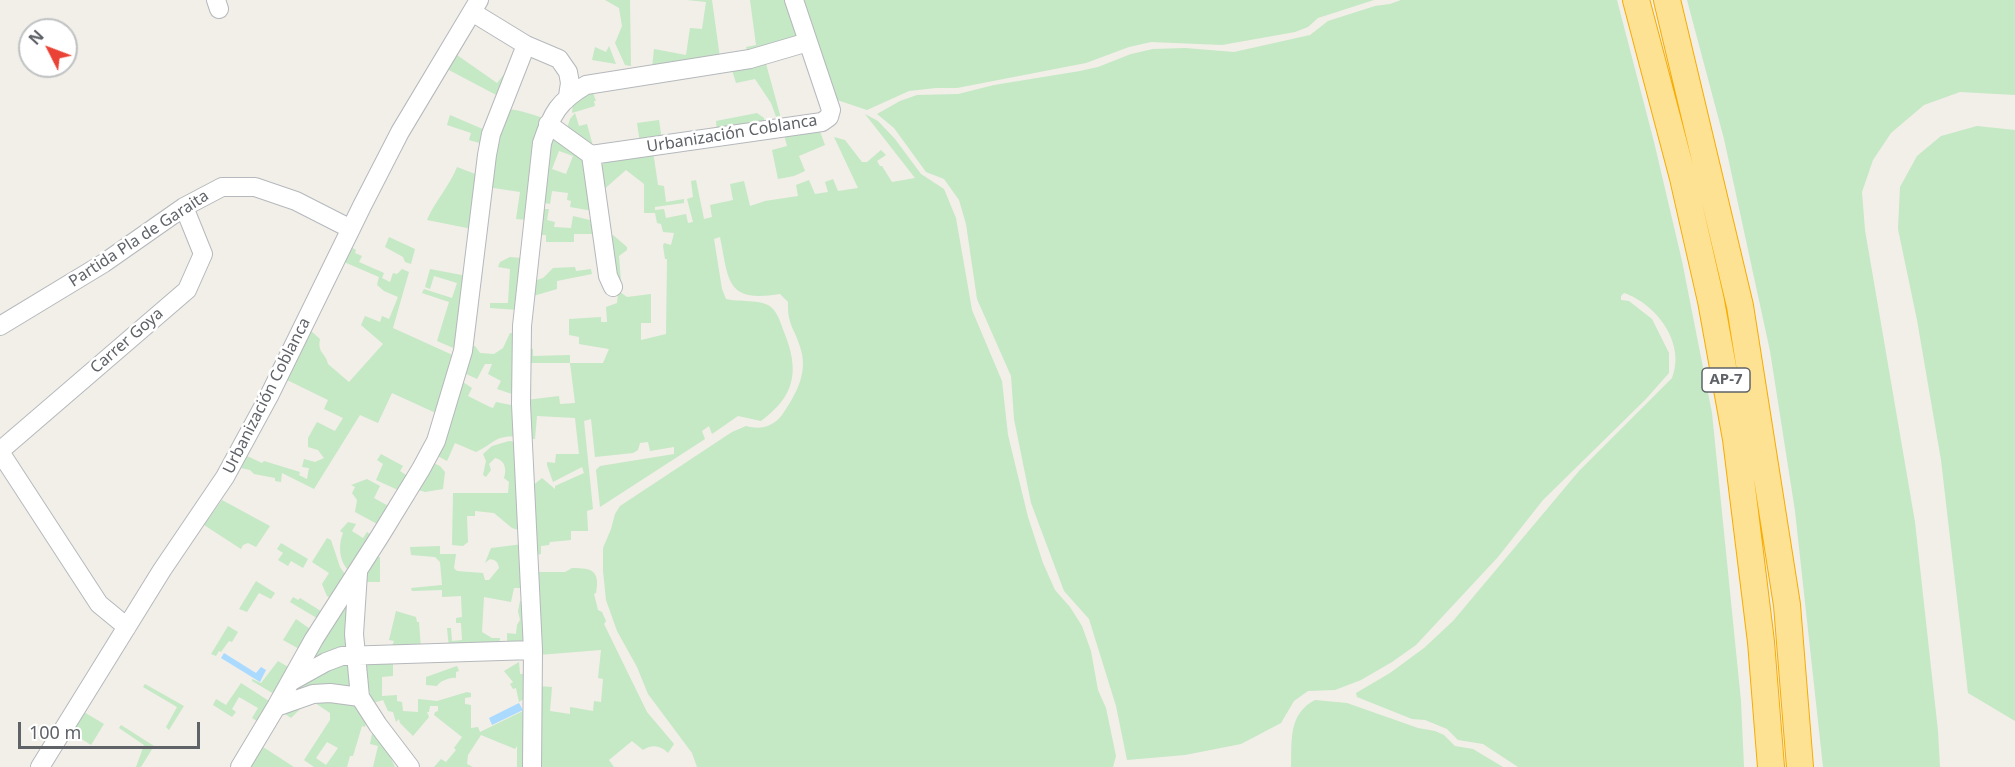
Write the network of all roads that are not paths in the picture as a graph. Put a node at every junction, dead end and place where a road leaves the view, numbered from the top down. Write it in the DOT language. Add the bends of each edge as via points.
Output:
graph roads {
  1 [pos="794,0"];
  2 [pos="1636,0"];
  3 [pos="1667,0"];
  4 [pos="476,6"];
  5 [pos="808,42"];
  6 [pos="526,45"];
  7 [pos="568,96"];
  8 [pos="548,124"];
  9 [pos="591,156"];
  10 [pos="184,207"];
  11 [pos="351,229"];
  12 [pos="614,287"];
  13 [pos="0,326"];
  14 [pos="0,451"];
  15 [pos="358,570"];
  16 [pos="127,627"];
  17 [pos="532,650"];
  18 [pos="357,655"];
  19 [pos="289,683"];
  20 [pos="360,697"];
  21 [pos="276,707"];
  22 [pos="40,767"];
  23 [pos="240,767"];
  24 [pos="410,767"];
  25 [pos="532,767"];
  26 [pos="1771,767"];
  27 [pos="1800,767"];
  1 -- 5 [label="street, Urbanización Coblanca"];
  2 -- 26 [label="highway, AP-7" via="1706,279 1734,427 1761,642"];
  3 -- 27 [label="highway, AP-7" via="1740,306 1787,605"];
  4 -- 6 [label="street, Urbanización Coblanca"];
  4 -- 11 [label="street, Urbanización Coblanca" via="411,113"];
  5 -- 7 [label="street" via="750,59 586,85"];
  5 -- 9 [label="street, Urbanización Coblanca" via="831,110 822,122"];
  6 -- 7 [label="street, Urbanización Coblanca" via="559,59 568,72"];
  6 -- 15 [label="street" via="491,135 463,351 436,441"];
  7 -- 8 [label="street"];
  8 -- 9 [label="street"];
  8 -- 17 [label="street" via="542,143 522,326 521,404"];
  9 -- 12 [label="street" via="608,276"];
  10 -- 11 [label="street, Partida Pla de Garaita" via="222,187 255,187 296,201"];
  10 -- 13 [label="street, Partida Pla de Garaita" via="104,263"];
  10 -- 14 [label="street, Carrer Goya" via="203,254 187,290"];
  11 -- 16 [label="street, Urbanización Coblanca" via="266,403 225,477"];
  14 -- 16 [label="street" via="99,604"];
  15 -- 18 [label="street" via="354,622"];
  15 -- 19 [label="street"];
  16 -- 22 [label="street, Urbanización Coblanca"];
  17 -- 18 [label="street"];
  17 -- 25 [label="street"];
  18 -- 19 [label="street" via="326,662"];
  18 -- 20 [label="street"];
  19 -- 21 [label="street"];
  20 -- 21 [label="street" via="313,694"];
  20 -- 24 [label="street"];
  21 -- 23 [label="street"];
}
